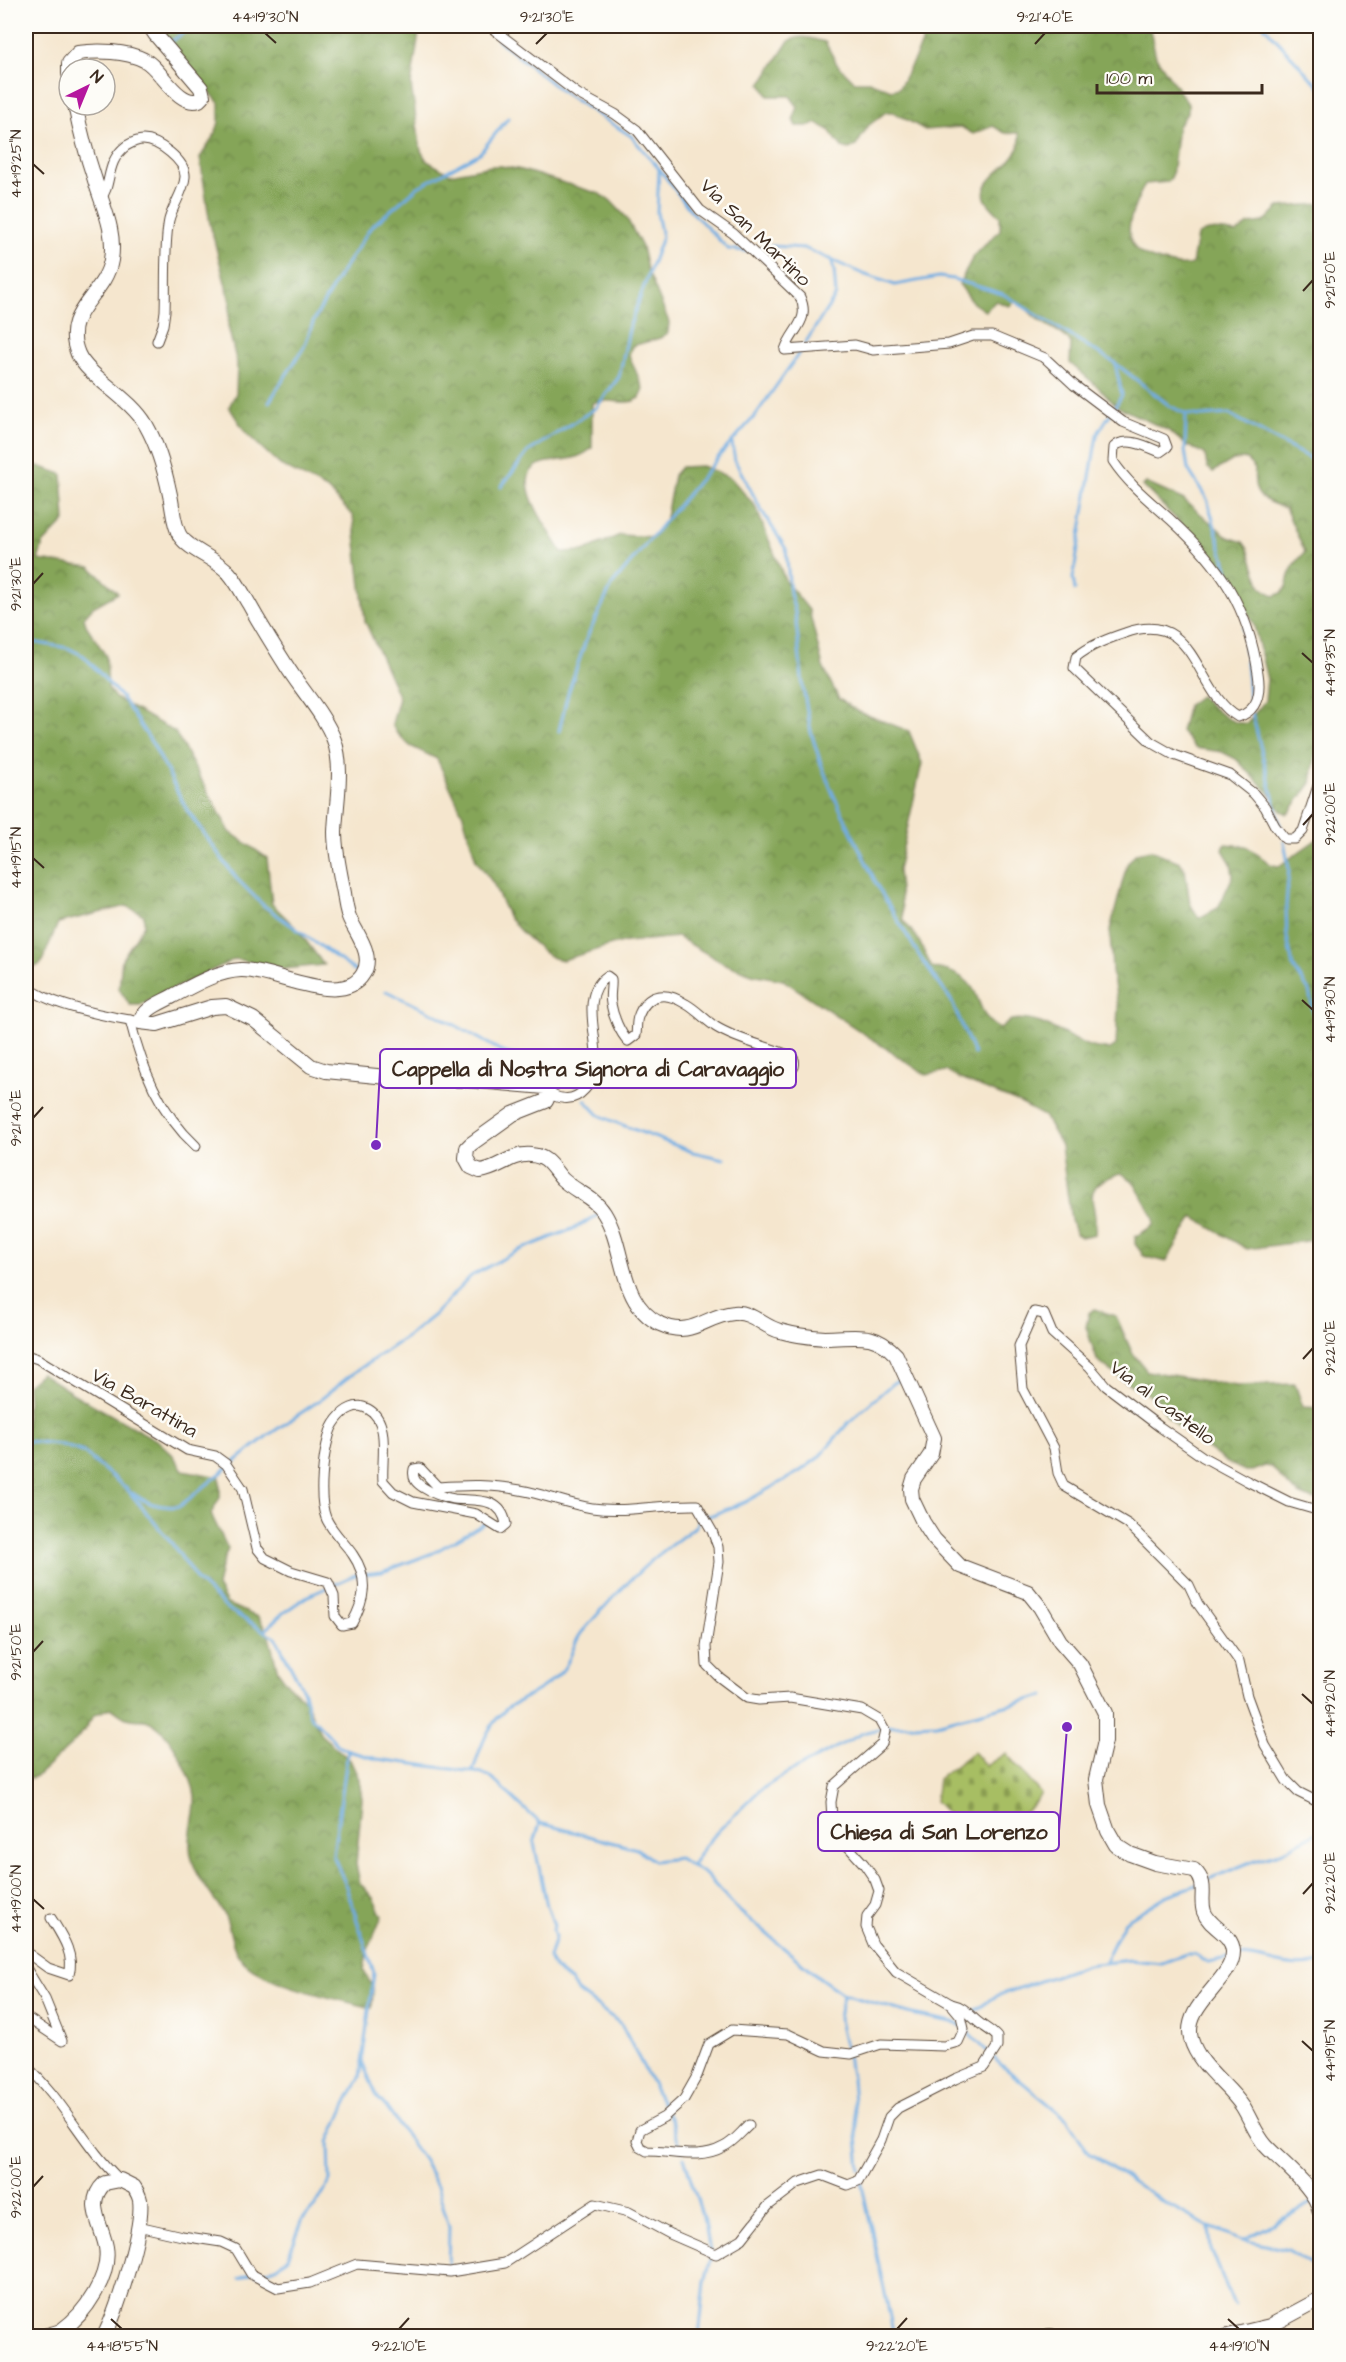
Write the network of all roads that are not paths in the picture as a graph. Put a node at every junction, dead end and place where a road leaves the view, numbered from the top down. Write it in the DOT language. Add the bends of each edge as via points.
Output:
graph roads {
  1 [pos="150,26"];
  2 [pos="489,26"];
  3 [pos="74,57"];
  4 [pos="78,117"];
  5 [pos="101,198"];
  6 [pos="157,341"];
  7 [pos="1320,780"];
  8 [pos="26,986"];
  9 [pos="135,1021"];
  10 [pos="751,1069"];
  11 [pos="549,1094"];
  12 [pos="196,1146"];
  13 [pos="26,1354"];
  14 [pos="1320,1511"];
  15 [pos="1320,1803"];
  16 [pos="51,1918"];
  17 [pos="26,1952"];
  18 [pos="26,1968"];
  19 [pos="951,2004"];
  20 [pos="26,2017"];
  21 [pos="26,2066"];
  22 [pos="749,2125"];
  23 [pos="120,2180"];
  24 [pos="1320,2212"];
  25 [pos="138,2226"];
  26 [pos="1320,2299"];
  27 [pos="45,2337"];
  28 [pos="104,2337"];
  29 [pos="1228,2337"];
  1 -- 3 [label="street" via="201,88 200,100 180,95 147,61 128,54 78,53"];
  2 -- 7 [label="street, Via San Martino" via="578,94 637,130 700,210 734,234 800,297 805,308 803,320 785,350 855,345 873,350 992,336 1045,358 1123,422 1164,439 1167,447 1160,452 1122,442 1114,447 1113,461 1130,485 1196,544 1221,573 1250,635 1260,696 1248,714 1238,717 1231,713 1190,652 1168,632 1154,628 1138,628 1092,645 1076,657 1074,668 1151,742 1174,755 1230,775 1254,794 1285,839 1295,839 1303,831"];
  4 -- 5 [label="street"];
  5 -- 6 [label="street" via="112,164 135,141 152,141 184,168 183,186 169,221 165,311"];
  5 -- 9 [label="street" via="113,233 110,263 101,285 78,314 74,326 78,354 144,421 156,444 180,536 230,574 327,725 338,760 335,836 347,914 368,962 355,984 343,988 327,989 245,970 227,972 144,1011"];
  8 -- 9 [label="street" via="45,998"];
  9 -- 11 [label="street" via="158,1024 226,1006 253,1019 311,1066 326,1071 542,1086"];
  9 -- 12 [label="street" via="145,1072 178,1129"];
  10 -- 11 [label="street" via="779,1071 794,1067 795,1061 715,1026 671,996 656,995 649,999 637,1019 636,1035 628,1041 611,1004 612,984 607,976 594,993 596,1065 592,1079 575,1096 564,1099"];
  11 -- 24 [label="street" via="546,1101 513,1114 471,1144 466,1158 475,1170 485,1171 516,1155 543,1157 549,1162 564,1181 599,1205 611,1225 630,1293 651,1317 679,1330 733,1313 745,1314 773,1329 794,1334 875,1339 896,1355 934,1438 931,1454 911,1489 923,1522 960,1566 1028,1592 1080,1664 1105,1713 1105,1741 1096,1779 1108,1831 1116,1845 1130,1854 1194,1870 1200,1875 1207,1920 1227,1937 1233,1951 1229,1966 1192,2020 1192,2040 1204,2061 1243,2106 1264,2144 1316,2196"];
  13 -- 19 [label="street, Via Barattina" via="187,1450 215,1456 226,1464 243,1489 257,1548 265,1558 291,1571 328,1582 334,1596 335,1616 342,1625 352,1623 365,1590 354,1556 326,1518 321,1491 329,1435 337,1419 349,1408 360,1406 379,1418 384,1440 382,1481 393,1492 413,1502 476,1514 500,1528 507,1524 505,1516 491,1503 433,1494 415,1482 414,1469 420,1468 438,1487 518,1489 592,1508 642,1510 697,1505 712,1531 719,1562 706,1646 707,1665 747,1698 790,1698 862,1710 879,1720 885,1731 882,1744 834,1786 832,1820 844,1842 875,1880 879,1892 867,1916 866,1928 873,1944 896,1972"];
  14 -- 15 [label="street, Via al Castello" via="1289,1502 1247,1481 1160,1427 1106,1386 1052,1333 1044,1314 1034,1312 1019,1346 1023,1389 1054,1448 1064,1486 1128,1524 1189,1586 1239,1660 1247,1696 1265,1744 1286,1780 1298,1792"];
  16 -- 17 [label="street" via="65,1941 69,1976 48,1968"];
  18 -- 20 [label="street" via="45,1999 62,2041"];
  19 -- 22 [label="street" via="962,2016 964,2029 958,2042 944,2046 881,2044 851,2054 824,2051 788,2034 732,2030 709,2044 684,2099 664,2117 640,2130 637,2141 647,2151 693,2154 725,2147"];
  19 -- 25 [label="street" via="962,2006 997,2037 997,2047 984,2067 898,2108 889,2117 858,2181 848,2185 822,2175 798,2183 768,2206 742,2239 716,2254 629,2212 595,2204 505,2264 450,2272 357,2264 310,2283 278,2288 251,2274 236,2249 221,2242"];
  21 -- 23 [label="street"];
  23 -- 25 [label="street" via="134,2187 138,2194"];
  23 -- 27 [label="street" via="105,2183 95,2196 107,2249 105,2271 80,2314"];
  25 -- 28 [label="street" via="113,2320"];
  26 -- 29 [label="street" via="1270,2326"];
}
